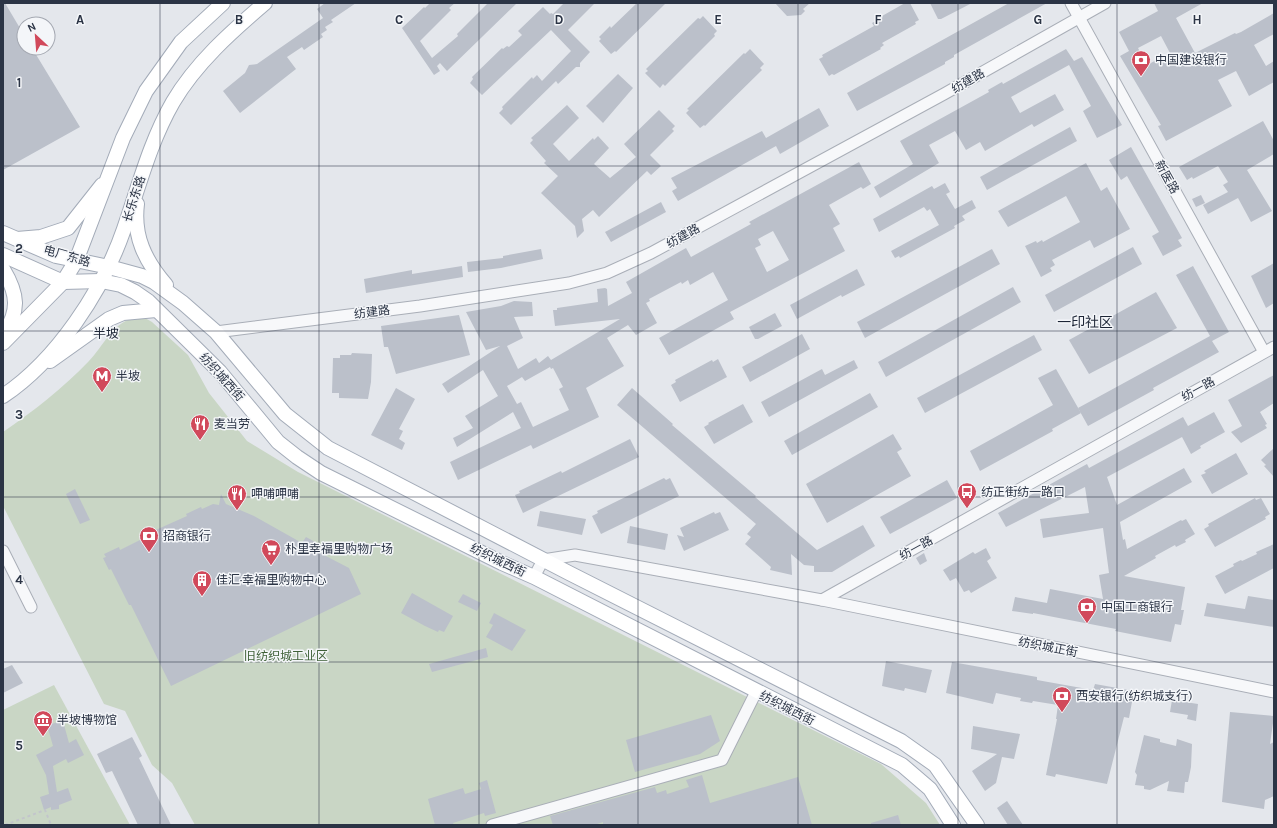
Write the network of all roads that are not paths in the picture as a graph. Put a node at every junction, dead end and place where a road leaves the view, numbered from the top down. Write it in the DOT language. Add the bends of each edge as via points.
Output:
graph roads {
  1 [pos="223,3"];
  2 [pos="266,3"];
  3 [pos="1071,3"];
  4 [pos="1105,3"];
  5 [pos="1079,17"];
  6 [pos="110,176"];
  7 [pos="139,184"];
  8 [pos="9,236"];
  9 [pos="3,255"];
  10 [pos="76,261"];
  11 [pos="109,267"];
  12 [pos="3,269"];
  13 [pos="101,281"];
  14 [pos="63,282"];
  15 [pos="183,303"];
  16 [pos="156,310"];
  17 [pos="216,332"];
  18 [pos="3,335"];
  19 [pos="3,343"];
  20 [pos="1274,347"];
  21 [pos="1264,352"];
  22 [pos="33,373"];
  23 [pos="3,396"];
  24 [pos="3,551"];
  25 [pos="543,560"];
  26 [pos="534,577"];
  27 [pos="822,600"];
  28 [pos="31,607"];
  29 [pos="756,692"];
  30 [pos="1274,692"];
  31 [pos="492,825"];
  32 [pos="953,825"];
  33 [pos="977,825"];
  1 -- 6 [label="main road" via="181,42 146,91 123,138"];
  2 -- 7 [label="main road, 长乐东路" via="234,30 193,72 173,102 155,138"];
  3 -- 5 [label="street, 新医路"];
  4 -- 5 [label="street, 纺建路"];
  5 -- 17 [label="street, 纺建路" via="944,94 651,253 607,274 569,283 420,306"];
  5 -- 21 [label="street, 新医路"];
  6 -- 8 [label="main road" via="68,228 41,237"];
  6 -- 10 [label="main road"];
  7 -- 11 [label="main road, 长乐东路"];
  7 -- 15 [label="main road" via="137,227 145,256 152,269"];
  8 -- 10 [label="main road, 电厂东路"];
  9 -- 14 [label="main road, 电厂东路"];
  10 -- 11 [label="main road, 电厂东路"];
  10 -- 14 [label="main road"];
  11 -- 13 [label="main road, 长乐东路"];
  11 -- 15 [label="main road, 纺织城西街" via="142,276"];
  12 -- 18 [label="main road" via="12,284 16,301 14,315"];
  13 -- 14 [label="main road, 纺织城西街"];
  13 -- 16 [label="main road, 纺织城西街" via="121,285 135,292"];
  13 -- 22 [label="main road, 长乐东路" via="71,328"];
  14 -- 19 [label="main road"];
  15 -- 17 [label="main road, 纺织城西街"];
  16 -- 22 [label="main road" via="123,313 109,318"];
  16 -- 26 [label="main road, 纺织城西街" via="220,372 278,442 297,457 327,476"];
  17 -- 25 [label="main road, 纺织城西街" via="284,414 328,448"];
  20 -- 21 [label="street, 纺一路"];
  21 -- 27 [label="street, 纺一路"];
  22 -- 23 [label="main road, 长乐东路"];
  24 -- 28 [label="street"];
  25 -- 26 [label="street"];
  25 -- 27 [label="street" via="575,555"];
  25 -- 33 [label="main road, 纺织城西街" via="901,741 935,766"];
  26 -- 29 [label="main road, 纺织城西街"];
  27 -- 30 [label="street, 纺织城正街"];
  29 -- 31 [label="street" via="722,760"];
  29 -- 32 [label="main road, 纺织城西街" via="902,765 930,789"];
}
